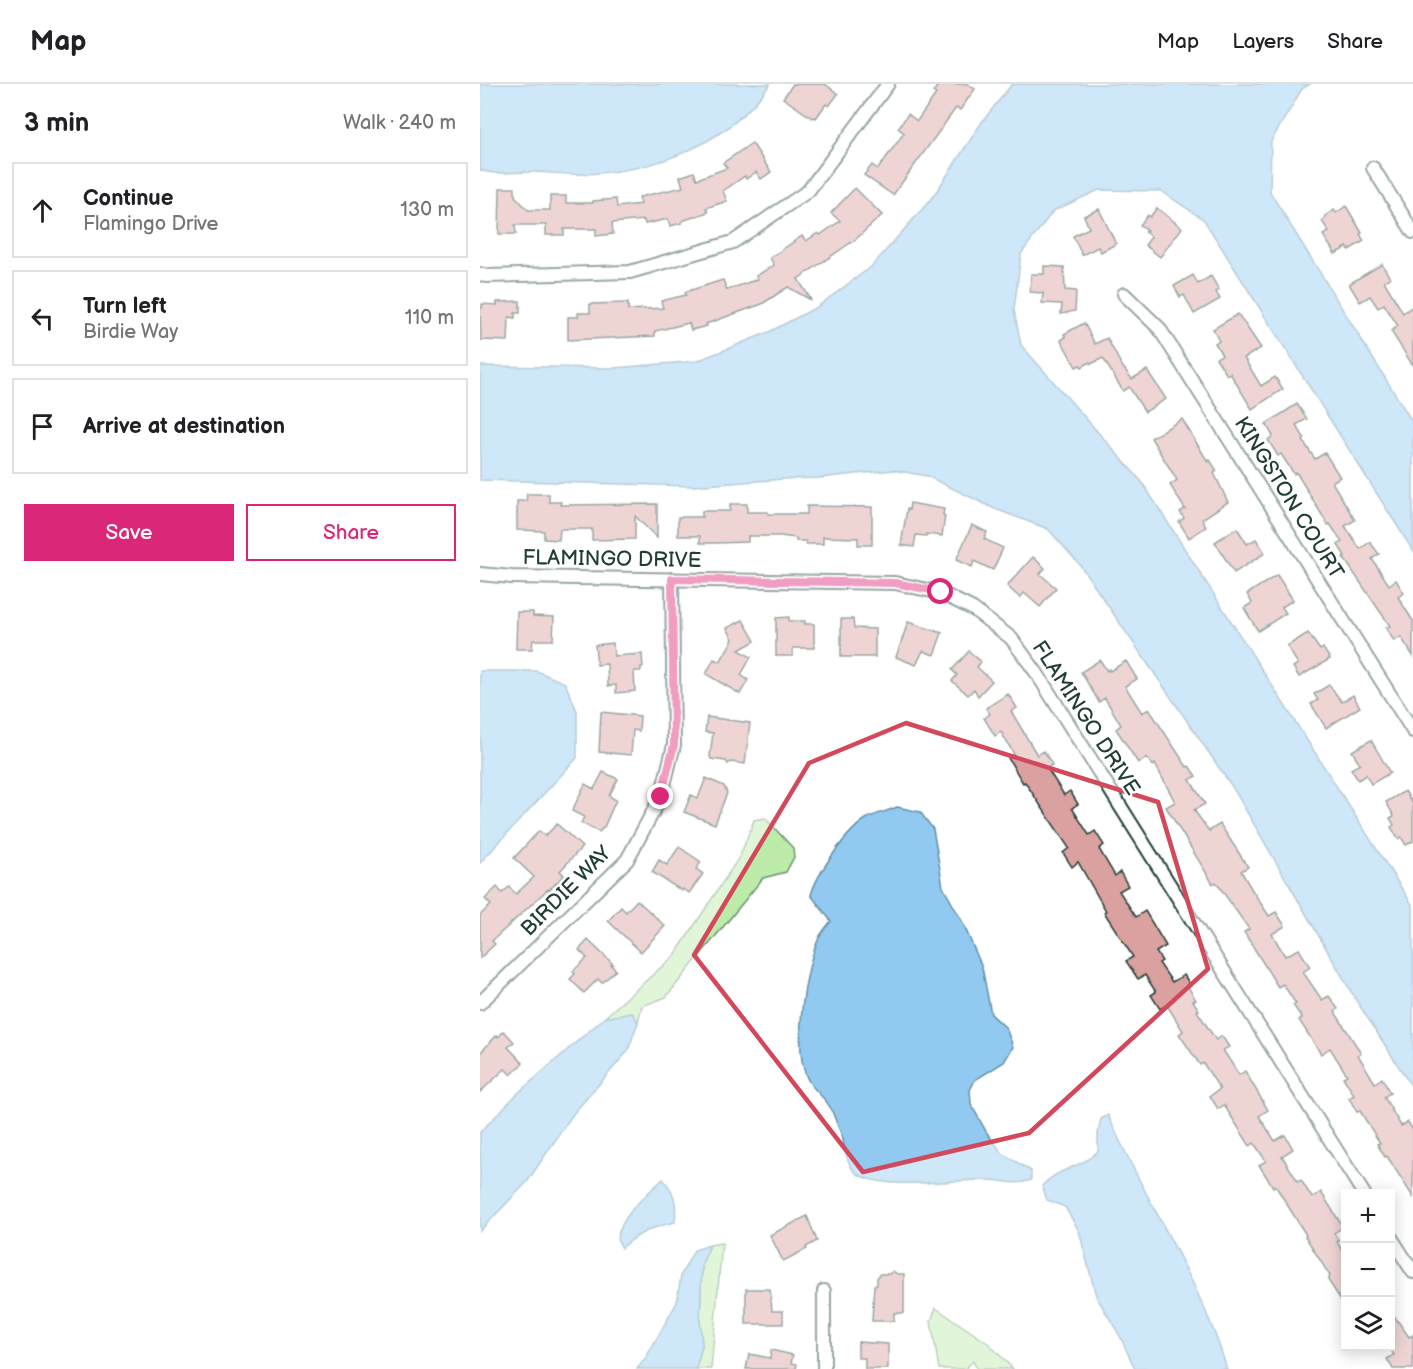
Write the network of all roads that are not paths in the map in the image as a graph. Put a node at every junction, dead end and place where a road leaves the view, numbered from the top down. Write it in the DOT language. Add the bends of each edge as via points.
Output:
graph roads {
  1 [pos="888,84"];
  2 [pos="1373,168"];
  3 [pos="1413,232"];
  4 [pos="480,274"];
  5 [pos="1124,294"];
  6 [pos="480,574"];
  7 [pos="672,579"];
  8 [pos="1413,731"];
  9 [pos="480,1003"];
  10 [pos="1361,1189"];
  11 [pos="1394,1243"];
  12 [pos="1413,1272"];
  13 [pos="824,1291"];
  14 [pos="824,1369"];
  1 -- 4 [label="street" via="808,191 733,242 630,272"];
  2 -- 3 [label="street"];
  5 -- 8 [label="street, KINGSTON COURT" via="1159,328"];
  6 -- 7 [label="street, FLAMINGO DRIVE"];
  7 -- 9 [label="street, BIRDIE WAY" via="674,745 661,797 627,860"];
  7 -- 10 [label="street, FLAMINGO DRIVE" via="895,583 941,592 973,609 1011,638"];
  11 -- 12 [label="street"];
  13 -- 14 [label="street"];
}
